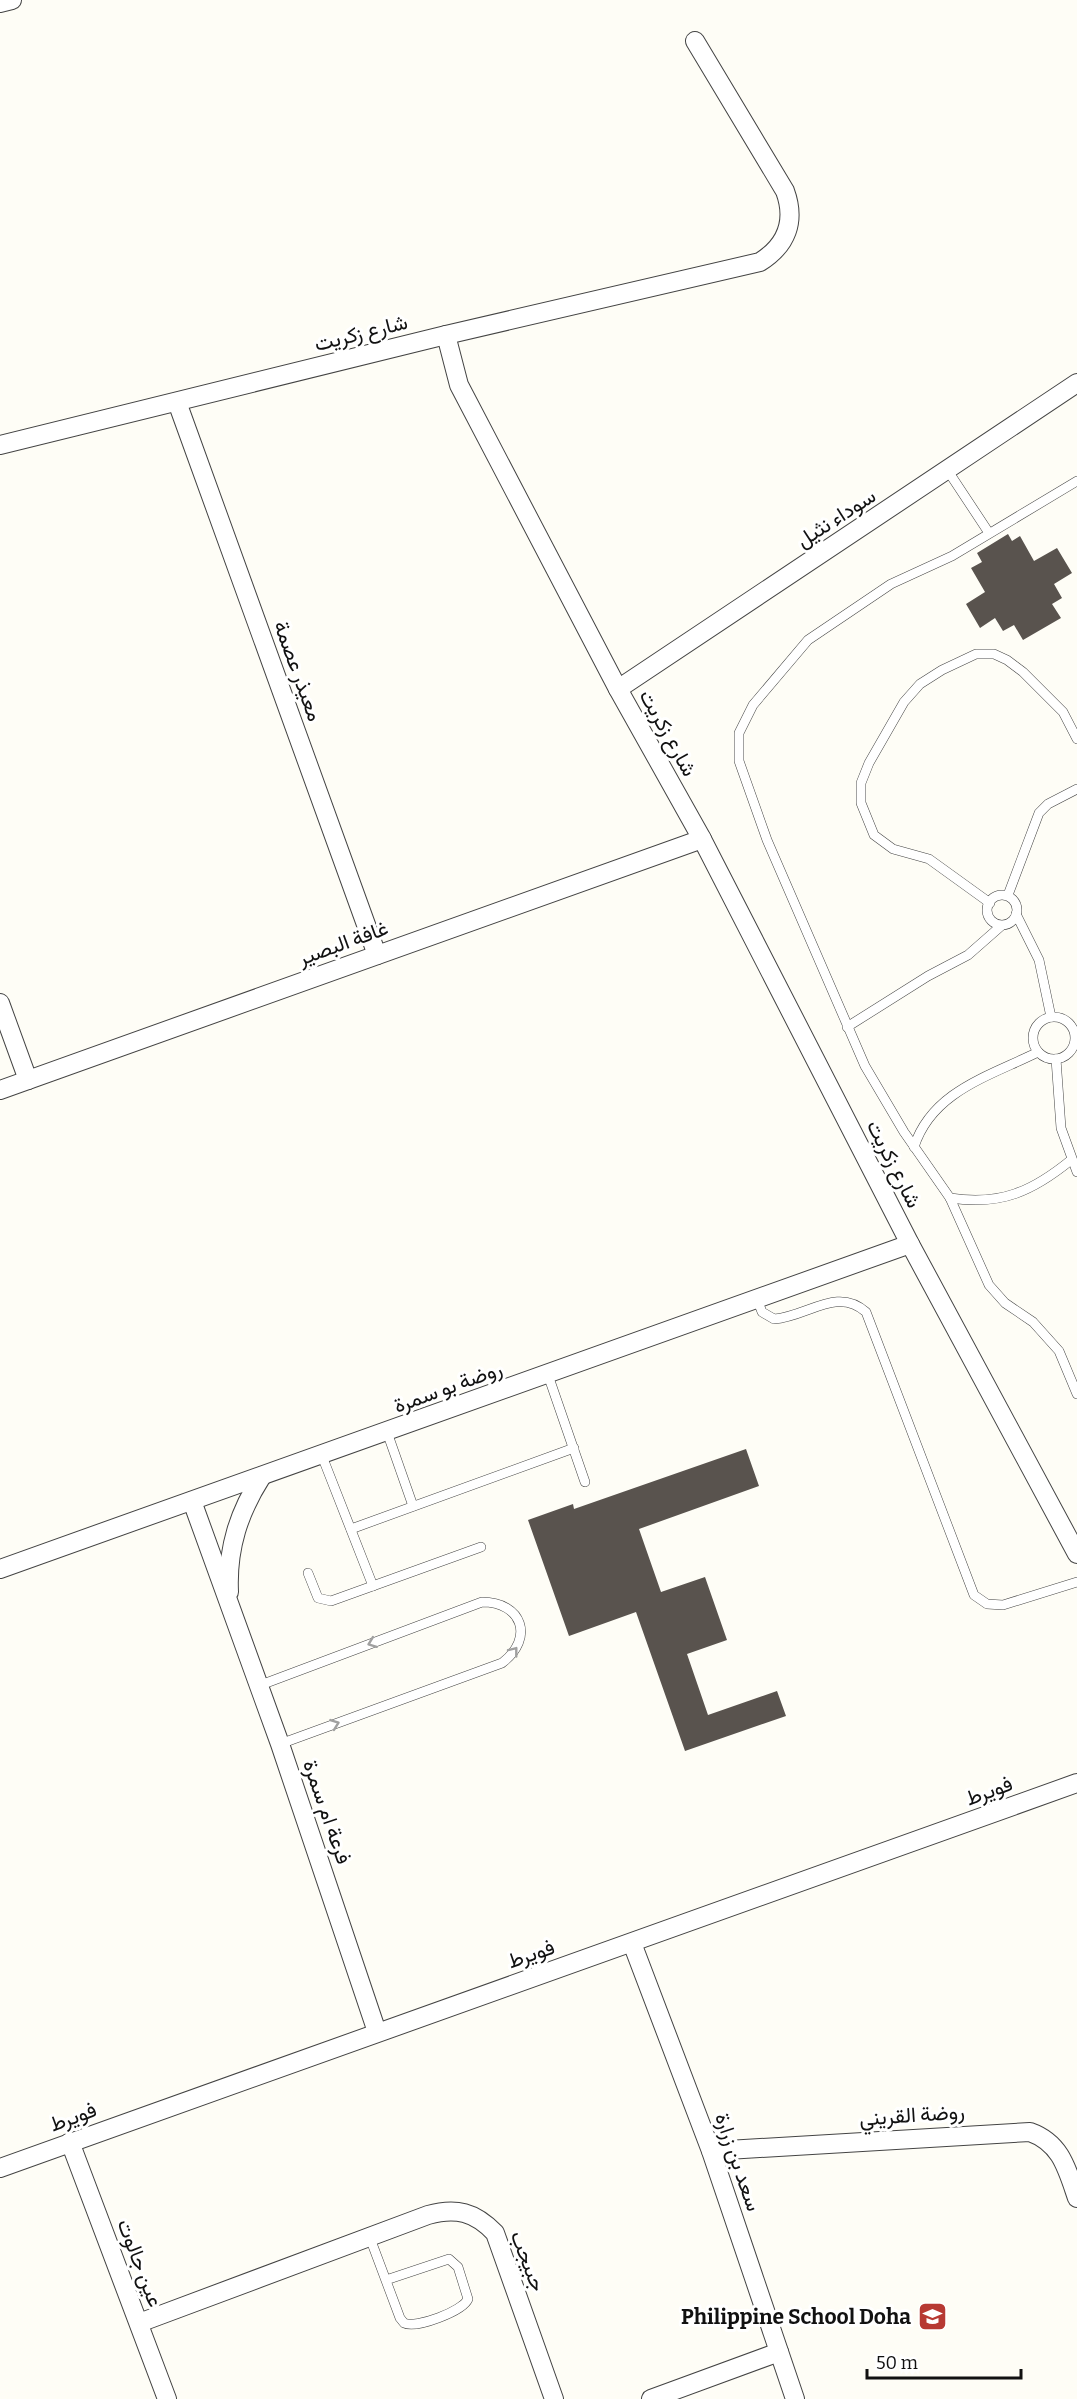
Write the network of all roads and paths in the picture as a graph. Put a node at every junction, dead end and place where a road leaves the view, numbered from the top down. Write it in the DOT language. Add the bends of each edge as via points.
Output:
graph roads {
  1 [pos="12,0"];
  2 [pos="0,3"];
  3 [pos="695,41"];
  4 [pos="446,335"];
  5 [pos="1077,383"];
  6 [pos="177,402"];
  7 [pos="0,445"];
  8 [pos="948,471"];
  9 [pos="1077,481"];
  10 [pos="989,533"];
  11 [pos="618,689"];
  12 [pos="1077,739"];
  13 [pos="1077,789"];
  14 [pos="702,839"];
  15 [pos="1008,895"];
  16 [pos="990,903"];
  17 [pos="1016,914"];
  18 [pos="1001,926"];
  19 [pos="377,955"];
  20 [pos="0,1003"];
  21 [pos="1052,1017"];
  22 [pos="847,1027"];
  23 [pos="1076,1040"];
  24 [pos="1038,1052"];
  25 [pos="1056,1059"];
  26 [pos="28,1080"];
  27 [pos="0,1090"];
  28 [pos="914,1147"];
  29 [pos="1071,1160"];
  30 [pos="1077,1172"];
  31 [pos="950,1198"];
  32 [pos="910,1244"];
  33 [pos="757,1299"];
  34 [pos="548,1375"];
  35 [pos="1077,1394"];
  36 [pos="387,1432"];
  37 [pos="574,1448"];
  38 [pos="322,1456"];
  39 [pos="262,1476"];
  40 [pos="585,1482"];
  41 [pos="192,1501"];
  42 [pos="413,1506"];
  43 [pos="351,1528"];
  44 [pos="481,1547"];
  45 [pos="1077,1554"];
  46 [pos="0,1569"];
  47 [pos="308,1573"];
  48 [pos="1077,1582"];
  49 [pos="373,1586"];
  50 [pos="229,1608"];
  51 [pos="258,1686"];
  52 [pos="280,1744"];
  53 [pos="1077,1783"];
  54 [pos="632,1943"];
  55 [pos="378,2032"];
  56 [pos="70,2142"];
  57 [pos="711,2151"];
  58 [pos="0,2168"];
  59 [pos="1077,2198"];
  60 [pos="370,2238"];
  61 [pos="386,2280"];
  62 [pos="139,2323"];
  63 [pos="778,2352"];
  64 [pos="167,2399"];
  65 [pos="554,2399"];
  66 [pos="651,2399"];
  67 [pos="795,2399"];
  1 -- 2 [label="street"];
  3 -- 4 [label="street" via="785,191 791,215 779,247 748,266"];
  4 -- 6 [label="street, شارع زكريت"];
  4 -- 11 [label="street, شارع زكريت" via="459,385"];
  5 -- 8 [label="street, سوداء نثيل"];
  6 -- 7 [label="street, شارع زكريت"];
  6 -- 19 [label="street, معيذر عصمة"];
  8 -- 10 [label="lane"];
  8 -- 11 [label="street, سوداء نثيل"];
  9 -- 10 [label="lane"];
  10 -- 22 [label="lane" via="952,556 891,584 808,640 753,705 739,733 739,761 763,828"];
  11 -- 14 [label="street, شارع زكريت"];
  12 -- 16 [label="lane" via="1063,712 1023,672 994,654 976,654 920,684 904,702 869,763 861,783 861,803 874,835 893,849 929,859"];
  13 -- 15 [label="lane" via="1039,813"];
  14 -- 19 [label="street, غافة البصير"];
  14 -- 32 [label="street, شارع زكريت"];
  15 -- 16 [label="lane" via="998,896"];
  15 -- 17 [label="lane" via="1015,902"];
  16 -- 18 [label="lane" via="988,917"];
  17 -- 18 [label="lane"];
  17 -- 21 [label="lane" via="1039,960"];
  18 -- 22 [label="lane" via="968,955"];
  19 -- 26 [label="street, غافة البصير"];
  20 -- 26 [label="street"];
  21 -- 23 [label="lane" via="1069,1023"];
  21 -- 24 [label="lane" via="1042,1020 1033,1035"];
  22 -- 28 [label="lane" via="865,1066"];
  23 -- 25 [label="lane" via="1065,1056"];
  24 -- 25 [label="lane"];
  24 -- 28 [label="lane" via="945,1099 921,1127"];
  25 -- 29 [label="lane" via="1061,1128"];
  26 -- 27 [label="street, غافة البصير"];
  28 -- 31 [label="lane"];
  29 -- 30 [label="lane"];
  29 -- 31 [label="lane" via="1043,1182 1012,1196 965,1201"];
  31 -- 35 [label="lane" via="989,1285 1005,1303 1033,1322 1059,1351"];
  32 -- 33 [label="street, روضة بو سمرة"];
  32 -- 45 [label="street, شارع زكريت"];
  33 -- 34 [label="street, روضة بو سمرة"];
  33 -- 48 [label="lane" via="765,1316 774,1319 835,1301 854,1303 866,1312 975,1596 987,1604 1003,1605"];
  34 -- 36 [label="street, روضة بو سمرة"];
  34 -- 37 [label="lane"];
  36 -- 38 [label="street, روضة بو سمرة"];
  36 -- 42 [label="lane"];
  37 -- 40 [label="lane"];
  37 -- 42 [label="lane"];
  38 -- 39 [label="street, روضة بو سمرة"];
  38 -- 43 [label="lane"];
  39 -- 41 [label="street, روضة بو سمرة"];
  39 -- 50 [label="street, فرعة ام سمرة" via="244,1505 233,1538"];
  41 -- 46 [label="street, روضة بو سمرة"];
  41 -- 50 [label="street, فرعة ام سمرة"];
  42 -- 43 [label="lane"];
  43 -- 49 [label="lane"];
  44 -- 49 [label="lane"];
  47 -- 49 [label="lane" via="318,1598 326,1602"];
  50 -- 51 [label="street, فرعة ام سمرة"];
  51 -- 52 [label="street, فرعة ام سمرة"];
  52 -- 51 [label="lane, one-way" via="502,1663 520,1643 517,1617 508,1607 482,1602"];
  52 -- 55 [label="street, فرعة ام سمرة"];
  53 -- 54 [label="street, فويرط"];
  54 -- 55 [label="street, فويرط"];
  54 -- 57 [label="street, سعد بن زرارة"];
  55 -- 56 [label="street, فويرط"];
  56 -- 58 [label="street, فويرط"];
  56 -- 62 [label="street, عين جالوت"];
  57 -- 59 [label="street, روضة القريني" via="1030,2132 1059,2151"];
  57 -- 63 [label="street, سعد بن زرارة"];
  60 -- 61 [label="lane"];
  60 -- 62 [label="street, جبيجب"];
  60 -- 65 [label="street, جبيجب" via="446,2210 465,2211 482,2219 495,2233"];
  61 -- 61 [label="lane" via="400,2318 410,2326 461,2308 468,2299 458,2267 449,2259"];
  62 -- 64 [label="street, عين جالوت"];
  63 -- 66 [label="street"];
  63 -- 67 [label="street, سعد بن زرارة"];
}
